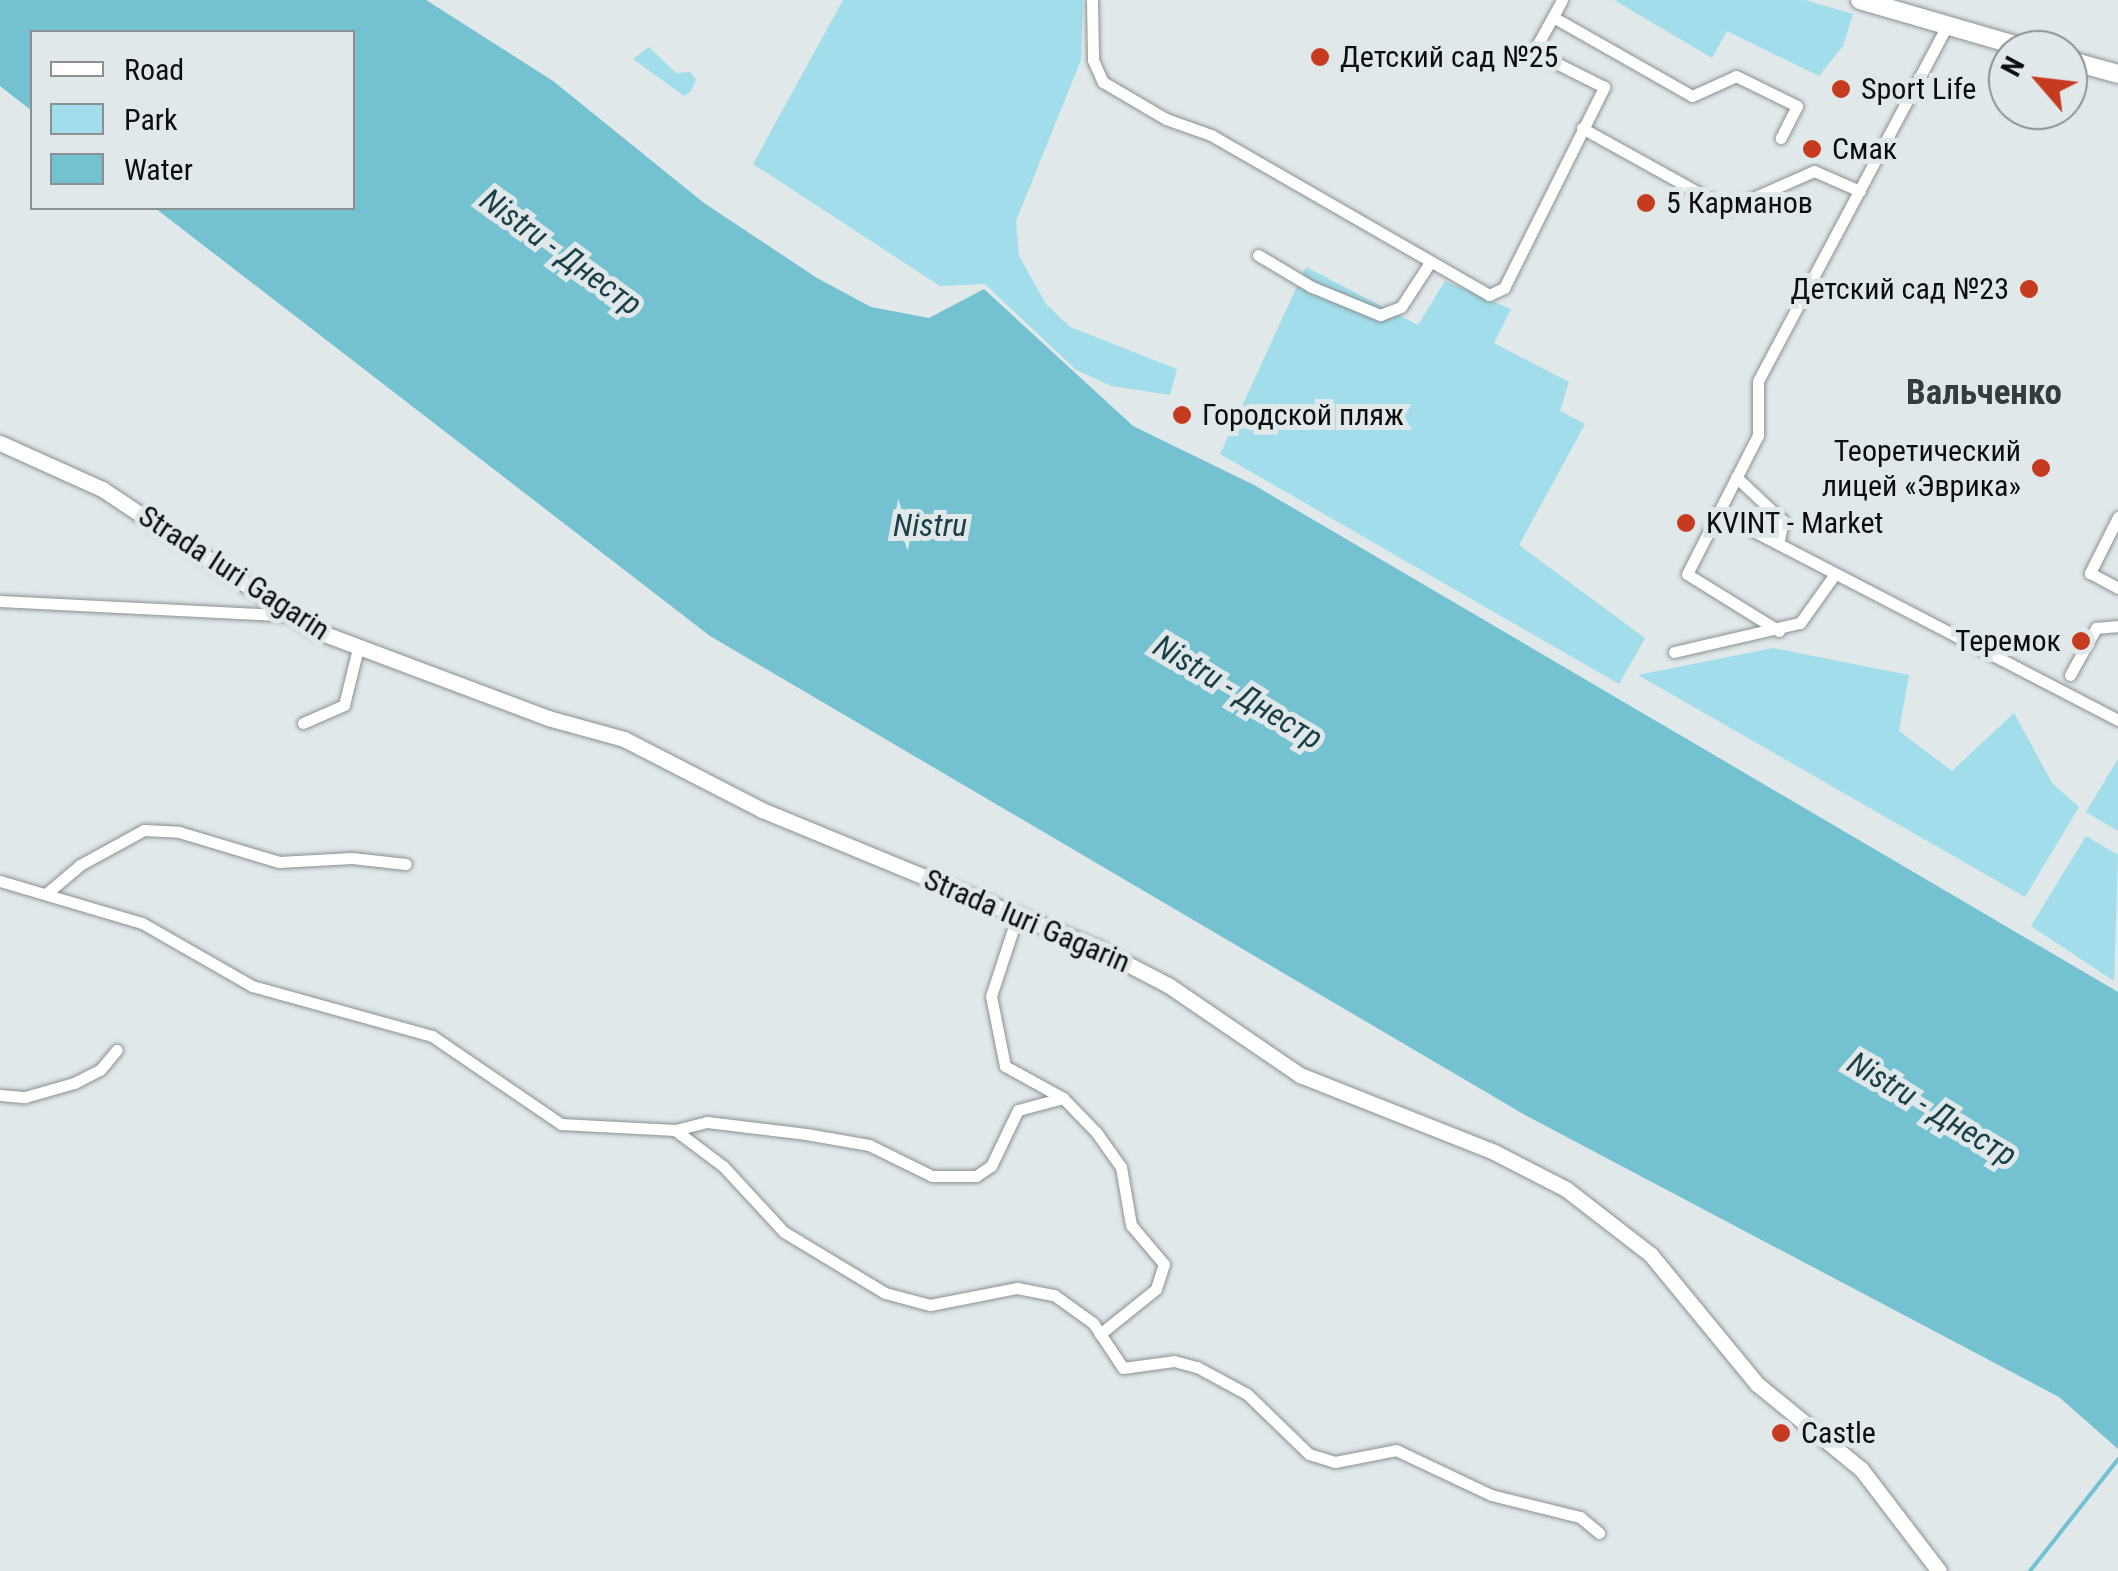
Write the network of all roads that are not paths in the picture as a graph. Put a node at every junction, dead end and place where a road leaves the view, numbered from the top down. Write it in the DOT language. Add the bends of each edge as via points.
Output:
graph roads {
  1 [pos="1092,0"];
  2 [pos="1562,0"];
  3 [pos="1860,0"];
  4 [pos="1553,17"];
  5 [pos="1947,26"];
  6 [pos="1988,38"];
  7 [pos="1534,51"];
  8 [pos="1552,61"];
  9 [pos="2088,66"];
  10 [pos="2118,74"];
  11 [pos="1582,128"];
  12 [pos="1781,138"];
  13 [pos="1860,191"];
  14 [pos="1258,255"];
  15 [pos="1429,264"];
  16 [pos="0,444"];
  17 [pos="1736,477"];
  18 [pos="1717,512"];
  19 [pos="2118,517"];
  20 [pos="1779,540"];
  21 [pos="1835,574"];
  22 [pos="2118,588"];
  23 [pos="0,601"];
  24 [pos="293,616"];
  25 [pos="2118,626"];
  26 [pos="1779,631"];
  27 [pos="358,648"];
  28 [pos="1674,652"];
  29 [pos="2070,675"];
  30 [pos="2118,720"];
  31 [pos="303,724"];
  32 [pos="406,864"];
  33 [pos="0,881"];
  34 [pos="48,893"];
  35 [pos="1017,917"];
  36 [pos="117,1050"];
  37 [pos="0,1095"];
  38 [pos="1063,1098"];
  39 [pos="675,1130"];
  40 [pos="1100,1334"];
  41 [pos="1599,1533"];
  42 [pos="1936,1570"];
  1 -- 15 [label="street" via="1092,60 1103,82 1211,136"];
  2 -- 4 [label="street"];
  3 -- 5 [label="main road"];
  4 -- 7 [label="street"];
  4 -- 12 [label="street" via="1692,96 1736,76 1797,106"];
  5 -- 6 [label="main road"];
  5 -- 13 [label="street"];
  8 -- 11 [label="street" via="1604,88"];
  9 -- 10 [label="main road"];
  11 -- 13 [label="street" via="1728,210 1814,171"];
  11 -- 15 [label="street" via="1504,288 1488,295"];
  13 -- 17 [label="street" via="1758,380 1760,426"];
  14 -- 15 [label="street" via="1380,316 1401,307"];
  16 -- 24 [label="main road, Strada Iuri Gagarin" via="115,496"];
  17 -- 18 [label="street"];
  17 -- 20 [label="street" via="1783,521"];
  18 -- 20 [label="street"];
  18 -- 26 [label="street" via="1687,578"];
  19 -- 22 [label="street" via="2090,574"];
  20 -- 21 [label="street"];
  21 -- 26 [label="street" via="1809,617"];
  21 -- 30 [label="street"];
  23 -- 24 [label="street"];
  24 -- 27 [label="main road, Strada Iuri Gagarin"];
  25 -- 29 [label="street" via="2096,628"];
  26 -- 28 [label="street"];
  27 -- 31 [label="street" via="344,705"];
  27 -- 35 [label="main road, Strada Iuri Gagarin" via="624,739 762,810"];
  32 -- 34 [label="street" via="352,858 279,862 178,832 144,830 80,866"];
  33 -- 34 [label="street"];
  34 -- 39 [label="street" via="142,923 252,986 448,1043 548,1118"];
  35 -- 38 [label="street" via="993,983 992,1021 1009,1070"];
  35 -- 42 [label="main road, Strada Iuri Gagarin" via="1152,975 1300,1075 1494,1152 1594,1207 1681,1285 1757,1384 1861,1469"];
  36 -- 37 [label="street" via="100,1070 74,1083 25,1097"];
  38 -- 39 [label="street" via="1018,1110 990,1166 976,1176 932,1176 869,1146 806,1134 707,1122"];
  38 -- 40 [label="street" via="1121,1167 1131,1225 1164,1264 1156,1289"];
  39 -- 40 [label="street" via="723,1166 784,1232 886,1292 930,1304 1040,1290 1074,1305"];
  40 -- 41 [label="street" via="1123,1368 1184,1362 1226,1382 1295,1445 1325,1461 1396,1450 1491,1494 1580,1518"];
}
